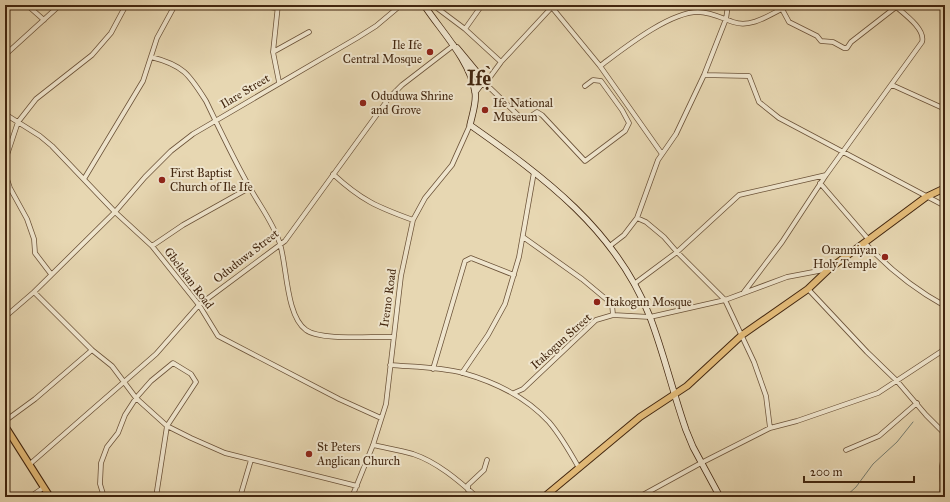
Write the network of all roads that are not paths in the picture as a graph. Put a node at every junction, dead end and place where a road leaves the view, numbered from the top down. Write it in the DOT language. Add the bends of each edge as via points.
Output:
graph roads {
  1 [pos="27,5"];
  2 [pos="60,5"];
  3 [pos="126,5"];
  4 [pos="175,5"];
  5 [pos="254,5"];
  6 [pos="401,5"];
  7 [pos="433,5"];
  8 [pos="482,5"];
  9 [pos="728,5"];
  10 [pos="790,5"];
  11 [pos="424,6"];
  12 [pos="551,6"];
  13 [pos="895,6"];
  14 [pos="277,7"];
  15 [pos="782,9"];
  16 [pos="726,19"];
  17 [pos="44,20"];
  18 [pos="464,29"];
  19 [pos="309,32"];
  20 [pos="454,45"];
  21 [pos="273,52"];
  22 [pos="5,55"];
  23 [pos="151,57"];
  24 [pos="501,62"];
  25 [pos="600,66"];
  26 [pos="477,71"];
  27 [pos="704,75"];
  28 [pos="470,76"];
  29 [pos="280,82"];
  30 [pos="481,82"];
  31 [pos="892,85"];
  32 [pos="585,86"];
  33 [pos="475,92"];
  34 [pos="945,109"];
  35 [pos="5,114"];
  36 [pos="216,121"];
  37 [pos="18,122"];
  38 [pos="470,125"];
  39 [pos="843,151"];
  40 [pos="662,154"];
  41 [pos="534,172"];
  42 [pos="333,174"];
  43 [pos="826,175"];
  44 [pos="84,179"];
  45 [pos="820,183"];
  46 [pos="250,188"];
  47 [pos="945,188"];
  48 [pos="926,197"];
  49 [pos="945,206"];
  50 [pos="115,212"];
  51 [pos="637,218"];
  52 [pos="413,220"];
  53 [pos="523,237"];
  54 [pos="867,242"];
  55 [pos="281,244"];
  56 [pos="152,246"];
  57 [pos="611,246"];
  58 [pos="677,252"];
  59 [pos="829,269"];
  60 [pos="52,274"];
  61 [pos="514,275"];
  62 [pos="634,284"];
  63 [pos="808,289"];
  64 [pos="34,292"];
  65 [pos="744,292"];
  66 [pos="725,300"];
  67 [pos="199,305"];
  68 [pos="945,306"];
  69 [pos="613,315"];
  70 [pos="5,317"];
  71 [pos="650,317"];
  72 [pos="742,335"];
  73 [pos="393,337"];
  74 [pos="945,349"];
  75 [pos="92,350"];
  76 [pos="390,364"];
  77 [pos="432,369"];
  78 [pos="462,373"];
  79 [pos="898,381"];
  80 [pos="124,382"];
  81 [pos="514,393"];
  82 [pos="674,396"];
  83 [pos="136,398"];
  84 [pos="917,403"];
  85 [pos="381,418"];
  86 [pos="5,421"];
  87 [pos="5,426"];
  88 [pos="167,426"];
  89 [pos="770,428"];
  90 [pos="945,434"];
  91 [pos="373,446"];
  92 [pos="846,450"];
  93 [pos="945,456"];
  94 [pos="251,460"];
  95 [pos="487,460"];
  96 [pos="701,463"];
  97 [pos="30,464"];
  98 [pos="579,468"];
  99 [pos="357,486"];
  100 [pos="43,488"];
  101 [pos="468,490"];
  102 [pos="242,496"];
  103 [pos="30,497"];
  104 [pos="50,497"];
  105 [pos="104,497"];
  106 [pos="156,497"];
  107 [pos="352,497"];
  108 [pos="477,497"];
  109 [pos="544,497"];
  110 [pos="640,497"];
  111 [pos="720,497"];
  112 [pos="941,497"];
  1 -- 17 [label="street"];
  2 -- 17 [label="street"];
  3 -- 37 [label="street" via="111,33 92,55 36,99"];
  4 -- 23 [label="street" via="157,38"];
  5 -- 14 [label="street"];
  6 -- 29 [label="street, Ilare Street" via="358,38"];
  7 -- 18 [label="street"];
  8 -- 18 [label="street"];
  9 -- 16 [label="street"];
  10 -- 15 [label="street"];
  11 -- 20 [label="street"];
  12 -- 24 [label="street"];
  12 -- 25 [label="street"];
  13 -- 15 [label="street" via="847,48 821,41 817,36 797,27 789,22"];
  13 -- 31 [label="street" via="921,31 923,37"];
  14 -- 21 [label="street"];
  15 -- 16 [label="street" via="751,23 735,23"];
  16 -- 25 [label="street" via="698,12 684,14 662,24"];
  16 -- 27 [label="street"];
  17 -- 22 [label="street"];
  18 -- 24 [label="street"];
  19 -- 21 [label="street"];
  20 -- 26 [label="street"];
  20 -- 28 [label="street"];
  20 -- 42 [label="street, Oduduwa Street" via="389,98"];
  21 -- 29 [label="street"];
  23 -- 36 [label="street" via="178,66 198,89"];
  23 -- 44 [label="street" via="143,81"];
  24 -- 30 [label="street" via="490,77"];
  25 -- 40 [label="street"];
  26 -- 28 [label="street"];
  26 -- 30 [label="street"];
  27 -- 39 [label="street" via="749,76 762,106 779,118"];
  27 -- 40 [label="street" via="676,134"];
  28 -- 33 [label="street"];
  29 -- 36 [label="street, Ilare Street"];
  30 -- 32 [label="street" via="522,119 537,112 542,114 585,161 625,131 629,123 601,81 593,80"];
  30 -- 33 [label="street"];
  31 -- 34 [label="street"];
  31 -- 39 [label="street"];
  33 -- 38 [label="street"];
  35 -- 37 [label="street, Gbelekan Road"];
  36 -- 46 [label="street"];
  36 -- 50 [label="street, Ilare Street" via="192,134 170,151"];
  37 -- 44 [label="street, Gbelekan Road" via="52,146"];
  37 -- 60 [label="street" via="7,155 7,179 27,219 36,253"];
  38 -- 41 [label="street"];
  38 -- 52 [label="street, Iremo Road" via="452,165 425,198"];
  39 -- 43 [label="street"];
  39 -- 48 [label="street"];
  40 -- 51 [label="street"];
  41 -- 53 [label="street"];
  41 -- 57 [label="street" via="576,208"];
  42 -- 52 [label="street" via="354,193 378,207"];
  42 -- 55 [label="street, Oduduwa Street"];
  43 -- 45 [label="street"];
  43 -- 58 [label="street" via="739,195"];
  44 -- 50 [label="street, Gbelekan Road"];
  45 -- 54 [label="street"];
  45 -- 65 [label="street" via="782,242"];
  46 -- 55 [label="street"];
  46 -- 56 [label="street" via="183,225"];
  47 -- 48 [label="main road"];
  48 -- 49 [label="street"];
  48 -- 54 [label="main road"];
  50 -- 56 [label="street, Gbelekan Road"];
  50 -- 60 [label="street, Ilare Street"];
  51 -- 57 [label="street" via="624,235"];
  51 -- 58 [label="street" via="664,237"];
  52 -- 73 [label="street, Iremo Road" via="406,248"];
  53 -- 61 [label="street"];
  53 -- 69 [label="street" via="612,304"];
  54 -- 59 [label="main road"];
  54 -- 68 [label="street" via="891,269 918,292"];
  55 -- 67 [label="street, Oduduwa Street"];
  55 -- 73 [label="street" via="292,304 300,324 306,330 336,337"];
  56 -- 67 [label="street, Gbelekan Road"];
  57 -- 62 [label="street"];
  58 -- 62 [label="street"];
  58 -- 66 [label="street"];
  59 -- 63 [label="main road"];
  59 -- 65 [label="street, Itakogun Street" via="787,277"];
  60 -- 64 [label="street, Ilare Street"];
  61 -- 77 [label="street" via="471,258 465,260"];
  61 -- 78 [label="street" via="497,321"];
  62 -- 71 [label="street"];
  63 -- 72 [label="main road"];
  63 -- 79 [label="street" via="866,352"];
  64 -- 70 [label="street, Ilare Street"];
  64 -- 75 [label="street"];
  65 -- 66 [label="street, Itakogun Street"];
  66 -- 71 [label="street, Itakogun Street"];
  66 -- 72 [label="street"];
  67 -- 80 [label="street, Oduduwa Street" via="156,354"];
  67 -- 85 [label="street, Gbelekan Road" via="215,332 228,342"];
  69 -- 71 [label="street, Itakogun Street"];
  69 -- 81 [label="street, Itakogun Street" via="596,320 523,389"];
  71 -- 82 [label="street"];
  72 -- 82 [label="main road"];
  72 -- 89 [label="street" via="766,396"];
  73 -- 76 [label="street, Iremo Road"];
  74 -- 79 [label="street"];
  75 -- 80 [label="street" via="112,366"];
  75 -- 86 [label="street"];
  76 -- 77 [label="street"];
  76 -- 85 [label="street, Iremo Road" via="386,404"];
  77 -- 78 [label="street"];
  78 -- 81 [label="street"];
  79 -- 84 [label="street"];
  79 -- 89 [label="street" via="878,394"];
  80 -- 83 [label="street"];
  80 -- 97 [label="street, Oduduwa Street"];
  81 -- 98 [label="street" via="549,423"];
  82 -- 96 [label="street"];
  82 -- 98 [label="main road" via="640,417"];
  83 -- 88 [label="street"];
  83 -- 88 [label="street" via="151,380 173,363 191,374 196,380 195,384"];
  83 -- 105 [label="street" via="125,415 118,433 107,447 101,463 100,484"];
  84 -- 90 [label="street"];
  84 -- 92 [label="street" via="878,436"];
  85 -- 91 [label="street, Iremo Road"];
  87 -- 97 [label="main road"];
  88 -- 94 [label="street" via="225,453"];
  88 -- 106 [label="street"];
  89 -- 96 [label="street"];
  91 -- 99 [label="street, Iremo Road"];
  91 -- 101 [label="street" via="430,461"];
  93 -- 112 [label="street" via="942,462"];
  94 -- 99 [label="street"];
  94 -- 102 [label="street"];
  95 -- 101 [label="street" via="484,470 468,485"];
  96 -- 110 [label="street"];
  96 -- 111 [label="street"];
  97 -- 100 [label="main road"];
  98 -- 109 [label="main road"];
  99 -- 107 [label="street, Iremo Road"];
  100 -- 103 [label="street"];
  100 -- 104 [label="main road"];
  101 -- 108 [label="street"];
}
